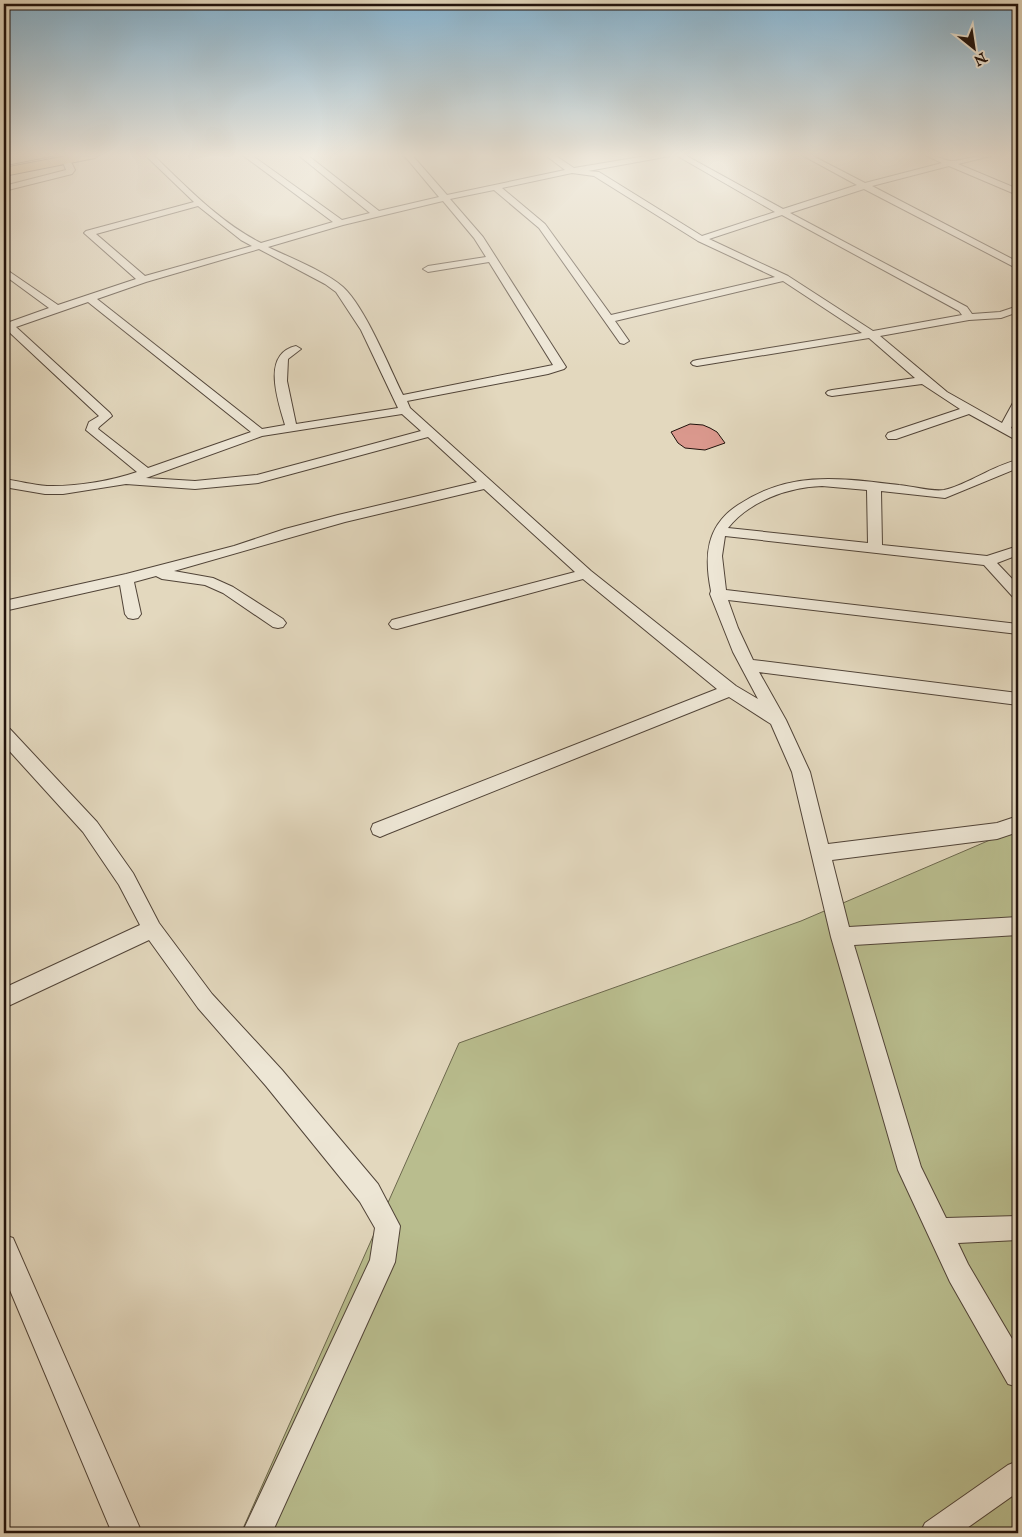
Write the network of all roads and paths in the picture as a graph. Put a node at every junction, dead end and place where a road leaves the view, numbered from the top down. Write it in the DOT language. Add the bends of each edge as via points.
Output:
graph roads {
  1 [pos="116,226"];
  2 [pos="230,226"];
  3 [pos="327,226"];
  4 [pos="468,226"];
  5 [pos="542,226"];
  6 [pos="680,226"];
  7 [pos="741,226"];
  8 [pos="808,226"];
  9 [pos="940,226"];
  10 [pos="701,239"];
  11 [pos="257,246"];
  12 [pos="492,259"];
  13 [pos="1018,266"];
  14 [pos="428,269"];
  15 [pos="4,271"];
  16 [pos="785,278"];
  17 [pos="143,280"];
  18 [pos="88,298"];
  19 [pos="56,309"];
  20 [pos="1018,309"];
  21 [pos="967,317"];
  22 [pos="609,319"];
  23 [pos="6,327"];
  24 [pos="872,335"];
  25 [pos="624,341"];
  26 [pos="296,349"];
  27 [pos="697,363"];
  28 [pos="924,380"];
  29 [pos="832,392"];
  30 [pos="1018,404"];
  31 [pos="402,405"];
  32 [pos="969,410"];
  33 [pos="1010,425"];
  34 [pos="291,427"];
  35 [pos="260,433"];
  36 [pos="429,433"];
  37 [pos="892,436"];
  38 [pos="1018,437"];
  39 [pos="1018,464"];
  40 [pos="145,472"];
  41 [pos="126,480"];
  42 [pos="4,483"];
  43 [pos="487,484"];
  44 [pos="874,486"];
  45 [pos="719,531"];
  46 [pos="875,548"];
  47 [pos="1018,550"];
  48 [pos="988,561"];
  49 [pos="149,573"];
  50 [pos="586,574"];
  51 [pos="126,579"];
  52 [pos="718,594"];
  53 [pos="1018,594"];
  54 [pos="4,606"];
  55 [pos="133,614"];
  56 [pos="278,624"];
  57 [pos="397,624"];
  58 [pos="1018,629"];
  59 [pos="747,665"];
  60 [pos="730,690"];
  61 [pos="1018,698"];
  62 [pos="778,720"];
  63 [pos="4,734"];
  64 [pos="1018,824"];
  65 [pos="380,828"];
  66 [pos="821,853"];
  67 [pos="1018,926"];
  68 [pos="152,929"];
  69 [pos="840,937"];
  70 [pos="4,998"];
  71 [pos="1018,1228"];
  72 [pos="938,1231"];
  73 [pos="4,1247"];
  74 [pos="1018,1374"];
  75 [pos="1018,1475"];
  76 [pos="128,1533"];
  77 [pos="257,1533"];
  78 [pos="935,1533"];
  1 -- 17 [label="street" via="89,233"];
  2 -- 11 [label="street"];
  3 -- 11 [label="street"];
  4 -- 12 [label="street"];
  5 -- 22 [label="street"];
  6 -- 10 [label="street"];
  7 -- 10 [label="street"];
  8 -- 21 [label="street" via="963,308"];
  9 -- 13 [label="street"];
  10 -- 16 [label="street"];
  11 -- 17 [label="street"];
  11 -- 31 [label="street" via="340,290 366,330"];
  12 -- 14 [label="street"];
  12 -- 31 [label="street" via="560,367"];
  15 -- 19 [label="street"];
  16 -- 22 [label="street"];
  16 -- 24 [label="street"];
  17 -- 18 [label="street"];
  18 -- 19 [label="street"];
  18 -- 35 [label="street"];
  19 -- 23 [label="street"];
  20 -- 21 [label="street" via="1001,315"];
  21 -- 24 [label="street"];
  22 -- 25 [label="street"];
  23 -- 40 [label="street" via="106,416 93,425 92,430"];
  24 -- 27 [label="street"];
  24 -- 28 [label="street"];
  26 -- 34 [label="street" via="283,358 280,365 283,399"];
  28 -- 29 [label="street"];
  28 -- 32 [label="street"];
  30 -- 33 [label="street"];
  31 -- 34 [label="street"];
  31 -- 36 [label="street"];
  32 -- 33 [label="street"];
  32 -- 37 [label="street"];
  33 -- 38 [label="street"];
  34 -- 35 [label="street"];
  35 -- 40 [label="street"];
  36 -- 41 [label="street" via="258,479 195,485"];
  36 -- 43 [label="street"];
  39 -- 44 [label="street" via="946,494"];
  40 -- 41 [label="street"];
  41 -- 42 [label="street" via="63,490"];
  43 -- 49 [label="street" via="342,518"];
  43 -- 50 [label="street"];
  44 -- 45 [label="street" via="815,483 784,488 735,512"];
  44 -- 46 [label="street"];
  45 -- 46 [label="street"];
  45 -- 52 [label="street"];
  46 -- 48 [label="street"];
  47 -- 48 [label="street"];
  48 -- 53 [label="street"];
  49 -- 51 [label="street"];
  49 -- 56 [label="street" via="208,581 228,590"];
  50 -- 57 [label="street"];
  50 -- 60 [label="street"];
  51 -- 54 [label="street"];
  51 -- 55 [label="street"];
  52 -- 58 [label="street"];
  52 -- 59 [label="street"];
  59 -- 61 [label="street"];
  59 -- 62 [label="street"];
  60 -- 62 [label="street"];
  60 -- 65 [label="street"];
  62 -- 66 [label="street" via="802,772"];
  63 -- 68 [label="street" via="90,827 126,879"];
  64 -- 66 [label="street" via="997,831"];
  66 -- 69 [label="street"];
  67 -- 69 [label="street"];
  68 -- 70 [label="street"];
  68 -- 77 [label="street" via="205,1001 369,1193 388,1226 382,1262"];
  69 -- 72 [label="street" via="910,1170"];
  71 -- 72 [label="street"];
  72 -- 74 [label="street"];
  73 -- 76 [label="street"];
  75 -- 78 [label="street"];
}
